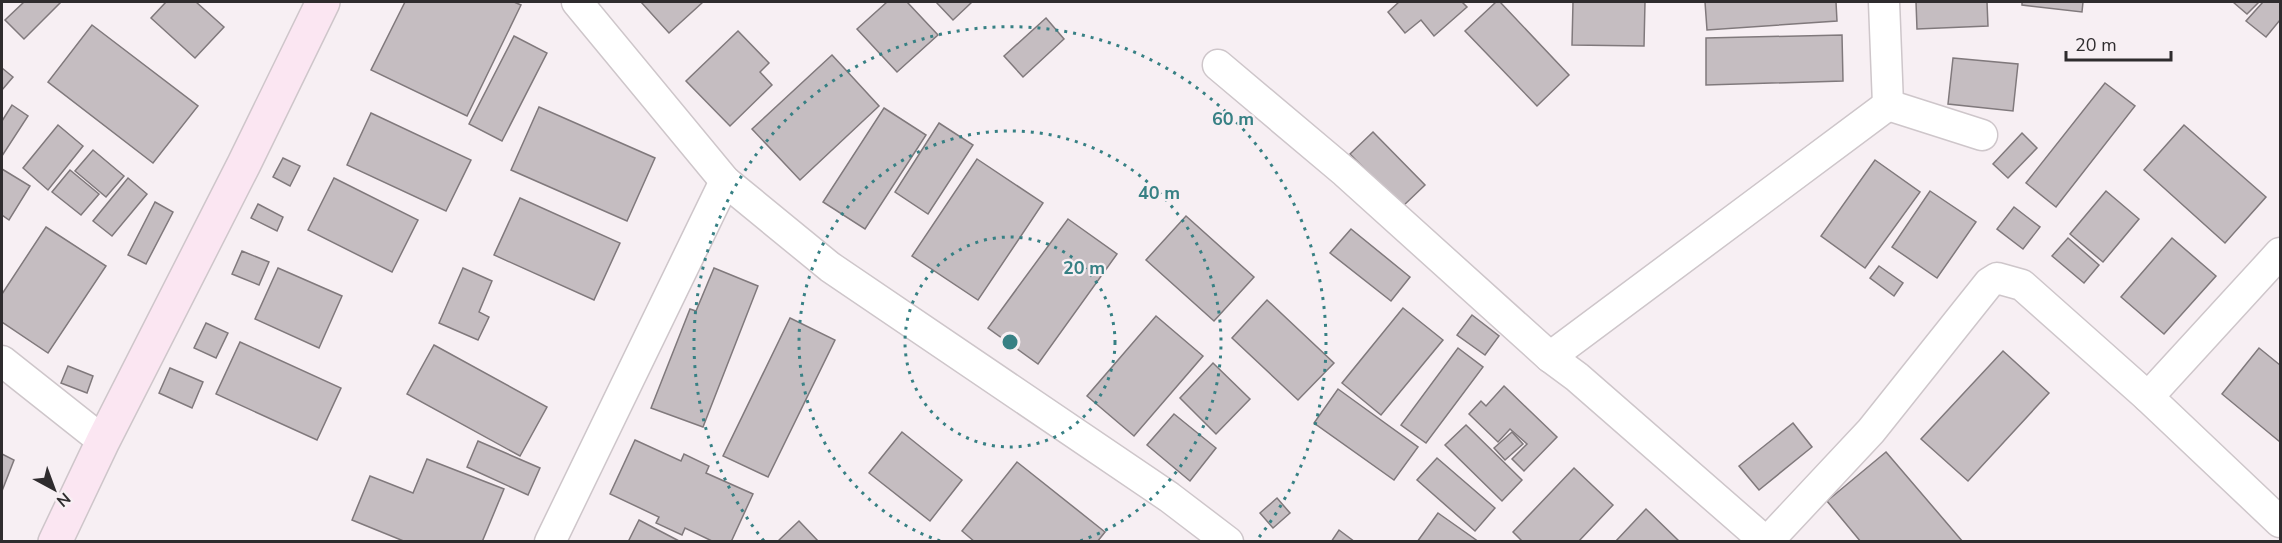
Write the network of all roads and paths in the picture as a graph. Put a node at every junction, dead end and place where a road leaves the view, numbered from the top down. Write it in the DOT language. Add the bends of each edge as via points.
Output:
graph roads {
  1 [pos="323,2"];
  2 [pos="577,2"];
  3 [pos="1884,2"];
  4 [pos="1218,65"];
  5 [pos="1888,105"];
  6 [pos="1982,135"];
  7 [pos="725,181"];
  8 [pos="2280,253"];
  9 [pos="1550,357"];
  10 [pos="2,361"];
  11 [pos="2148,397"];
  12 [pos="103,441"];
  13 [pos="2280,522"];
  14 [pos="55,542"];
  15 [pos="550,542"];
  16 [pos="1228,542"];
  17 [pos="1767,542"];
  1 -- 12 [label="street"];
  2 -- 7 [label="street"];
  3 -- 5 [label="street"];
  4 -- 9 [label="street" via="1346,172"];
  5 -- 6 [label="street"];
  5 -- 9 [label="street"];
  7 -- 15 [label="street"];
  7 -- 16 [label="street" via="830,267 1169,497"];
  8 -- 11 [label="street"];
  9 -- 17 [label="street"];
  10 -- 12 [label="street"];
  11 -- 13 [label="street"];
  11 -- 17 [label="street" via="2022,285 1996,278 1871,431"];
  12 -- 14 [label="street"];
}
